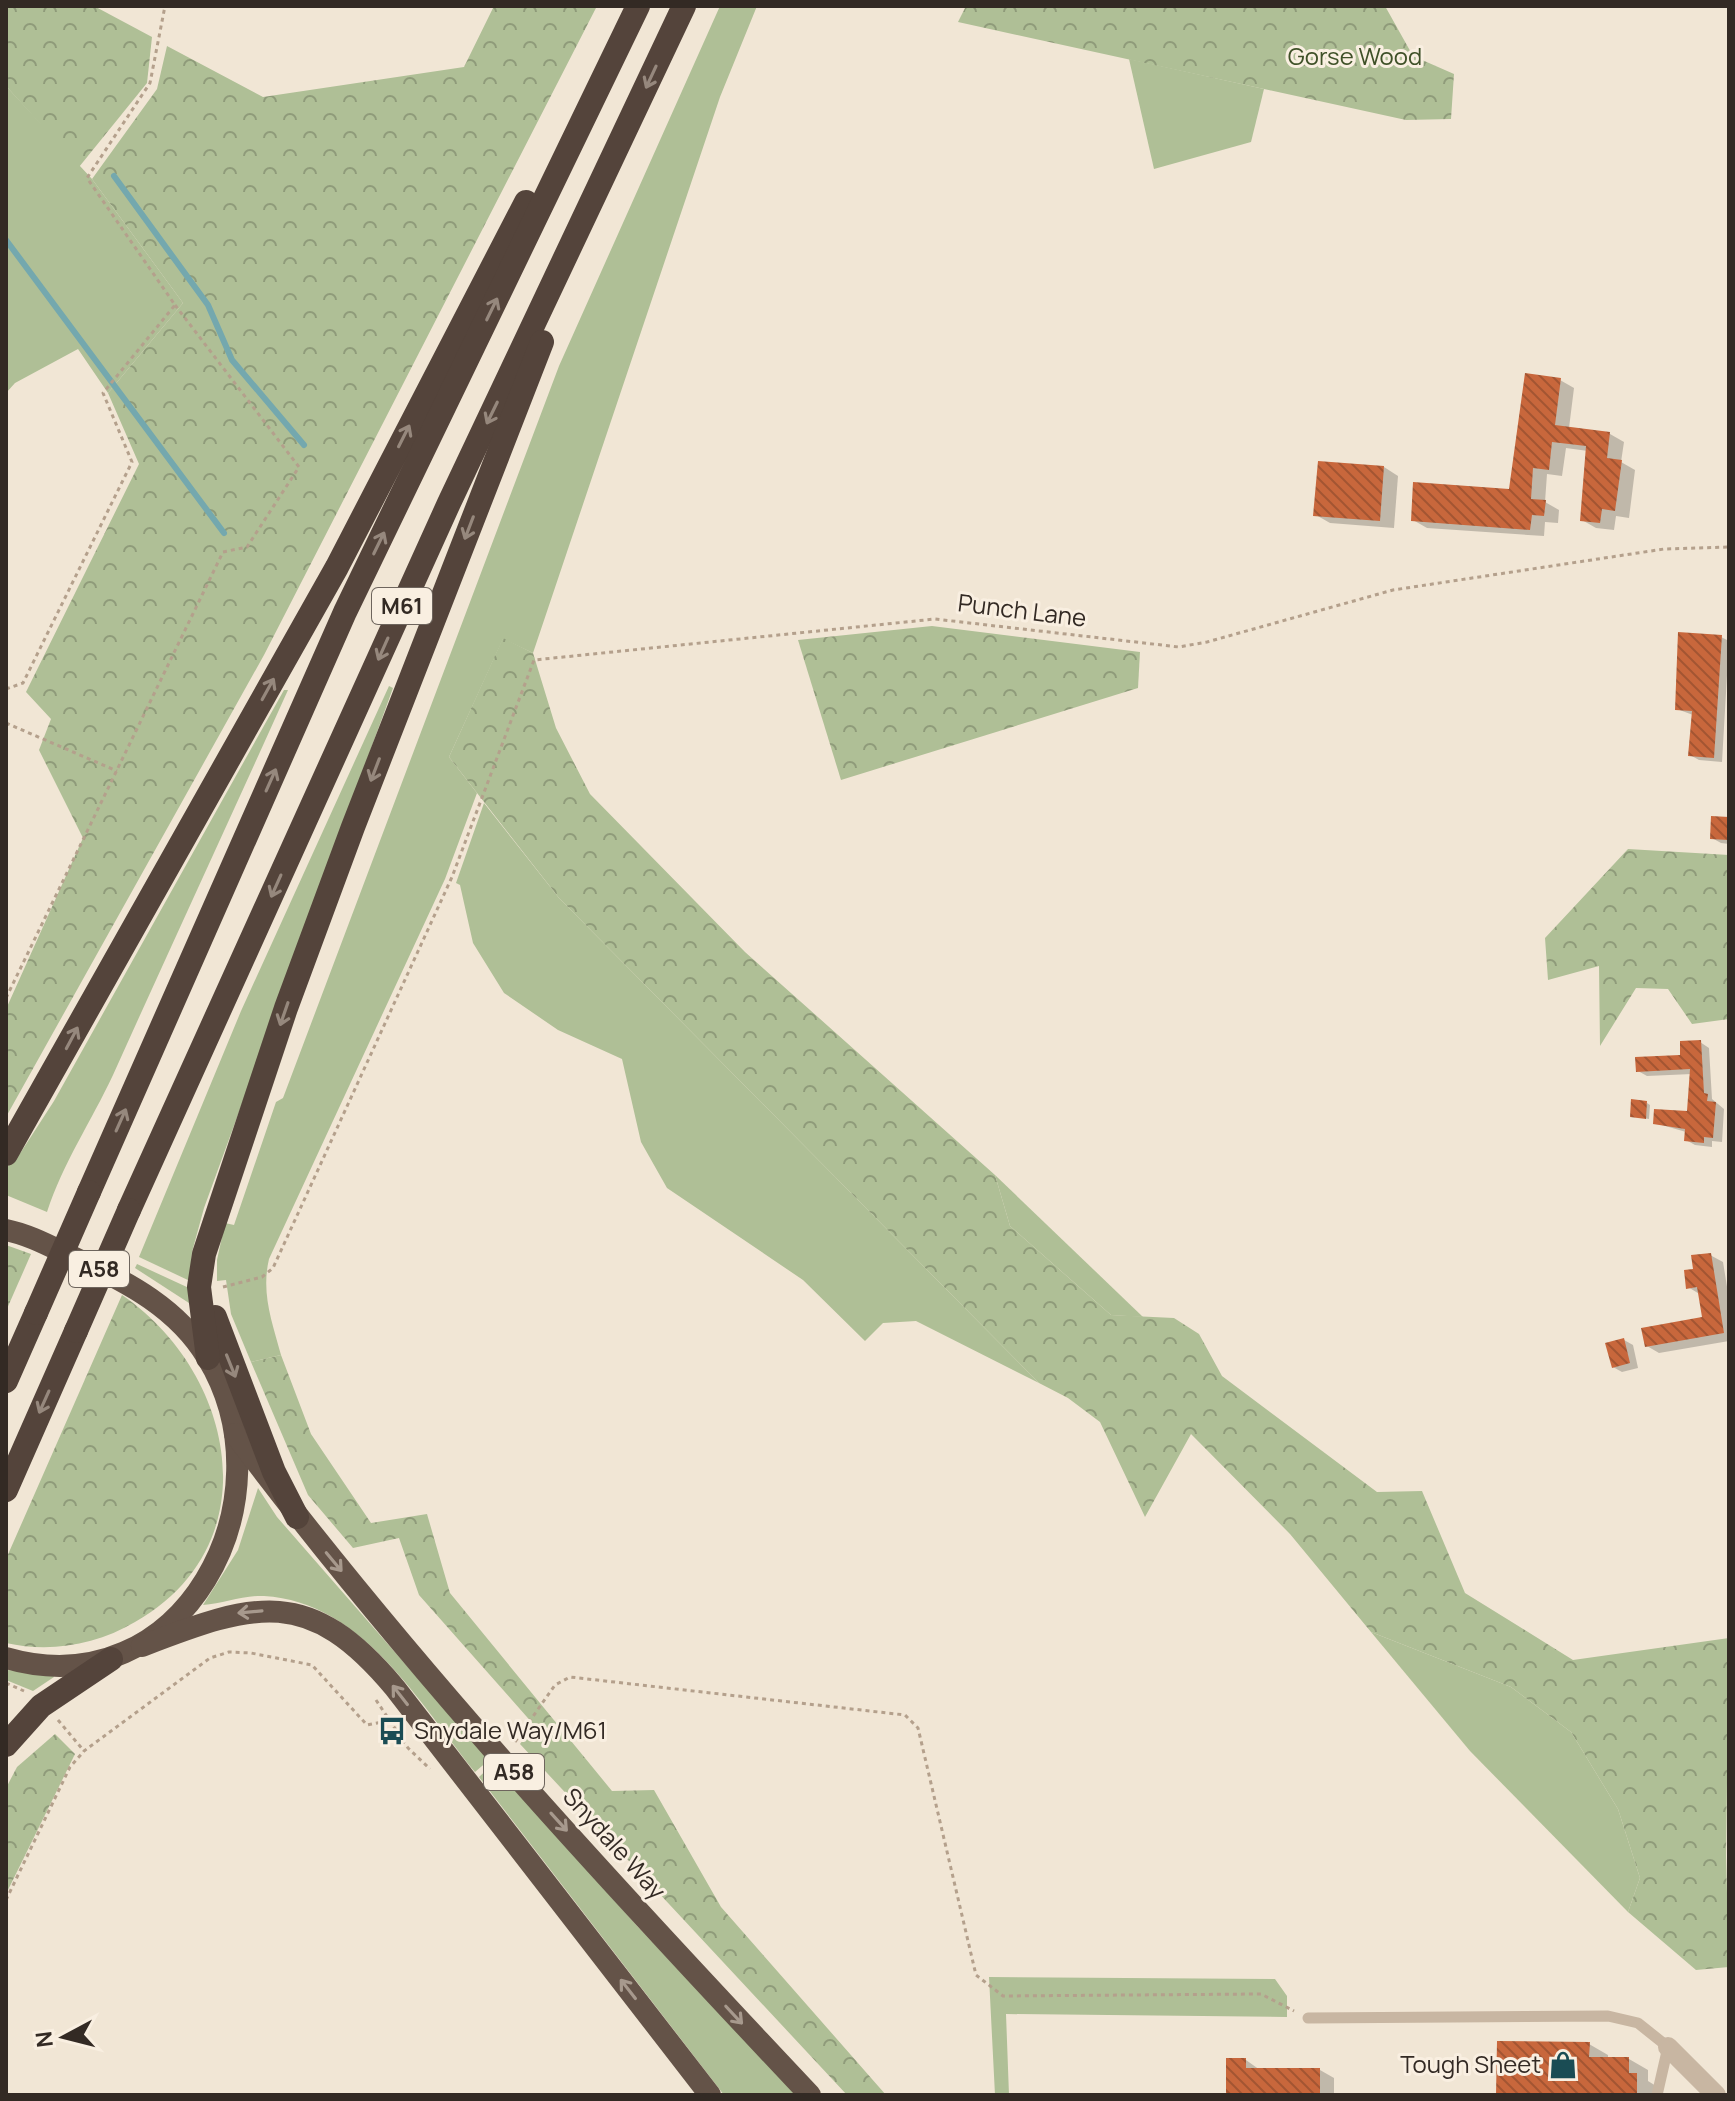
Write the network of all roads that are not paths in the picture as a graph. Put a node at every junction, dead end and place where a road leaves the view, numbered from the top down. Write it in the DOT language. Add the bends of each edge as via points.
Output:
graph roads {
  1 [pos="629,6"];
  2 [pos="638,6"];
  3 [pos="684,6"];
  4 [pos="621,143"];
  5 [pos="6,1154"];
  6 [pos="6,1230"];
  7 [pos="214,1230"];
  8 [pos="208,1358"];
  9 [pos="6,1381"];
  10 [pos="235,1434"];
  11 [pos="6,1490"];
  12 [pos="297,1517"];
  13 [pos="142,1646"];
  14 [pos="6,1658"];
  15 [pos="111,1659"];
  16 [pos="6,1745"];
  17 [pos="1308,2018"];
  18 [pos="1668,2047"];
  19 [pos="710,2095"];
  20 [pos="810,2095"];
  21 [pos="1657,2095"];
  22 [pos="1716,2095"];
  5 -- 1 [label="highway, one-way" via="337,567"];
  9 -- 2 [label="highway, M61, one-way, bridge" via="345,612"];
  3 -- 4 [label="highway, M61, one-way"];
  4 -- 7 [label="highway, M61, one-way" via="353,827 286,1008"];
  4 -- 11 [label="highway, M61, one-way, bridge" via="449,503"];
  6 -- 8 [label="highway, A58" via="119,1278 182,1325"];
  7 -- 8 [label="highway" via="199,1287"];
  7 -- 12 [label="highway, one-way" via="211,1287 217,1327"];
  8 -- 10 [label="highway, A58"];
  10 -- 12 [label="highway, Snydale Way / A58"];
  10 -- 13 [label="highway, A58" via="237,1484 217,1564 194,1598"];
  12 -- 20 [label="highway, Snydale Way / A58, one-way" via="510,1767"];
  13 -- 15 [label="highway, A58"];
  19 -- 13 [label="highway, A58, one-way" via="395,1688 350,1639 303,1616 266,1611 218,1618"];
  14 -- 15 [label="highway, A58" via="65,1663"];
  15 -- 16 [label="highway" via="39,1706"];
  17 -- 18 [label="lane" via="1608,2016 1638,2023"];
  18 -- 21 [label="lane"];
  18 -- 22 [label="street"];
}
